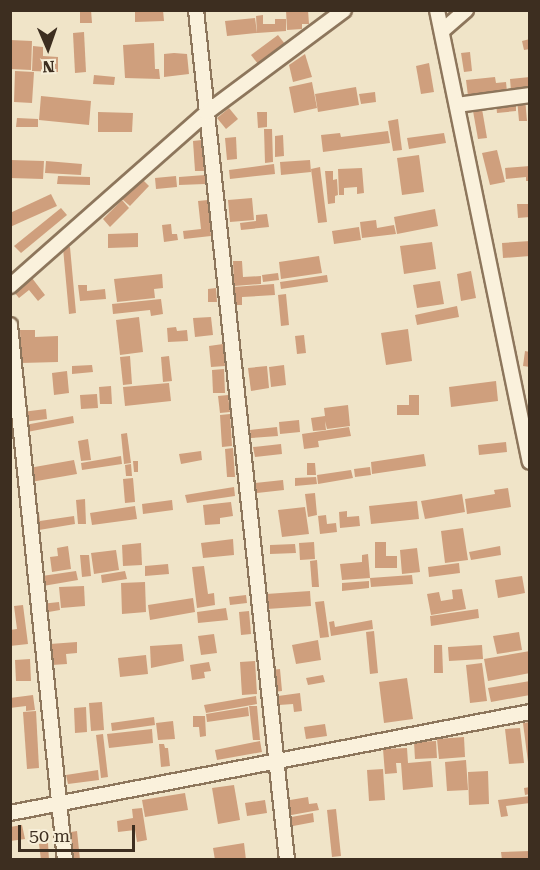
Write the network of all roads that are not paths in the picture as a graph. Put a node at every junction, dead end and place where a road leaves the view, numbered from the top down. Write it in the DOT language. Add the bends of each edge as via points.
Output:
graph roads {
  1 [pos="196,10"];
  2 [pos="344,10"];
  3 [pos="437,10"];
  4 [pos="466,10"];
  5 [pos="442,31"];
  6 [pos="530,95"];
  7 [pos="457,105"];
  8 [pos="206,112"];
  9 [pos="10,286"];
  10 [pos="10,325"];
  11 [pos="530,462"];
  12 [pos="530,712"];
  13 [pos="277,761"];
  14 [pos="60,804"];
  15 [pos="10,813"];
  16 [pos="65,860"];
  17 [pos="287,860"];
  1 -- 8 [label="street"];
  2 -- 8 [label="street"];
  3 -- 5 [label="street"];
  4 -- 5 [label="street"];
  5 -- 7 [label="street"];
  6 -- 7 [label="street"];
  7 -- 11 [label="street"];
  8 -- 9 [label="street"];
  8 -- 13 [label="street"];
  10 -- 14 [label="street"];
  12 -- 13 [label="street"];
  13 -- 14 [label="street"];
  13 -- 17 [label="street"];
  14 -- 15 [label="street"];
  14 -- 16 [label="street"];
}
